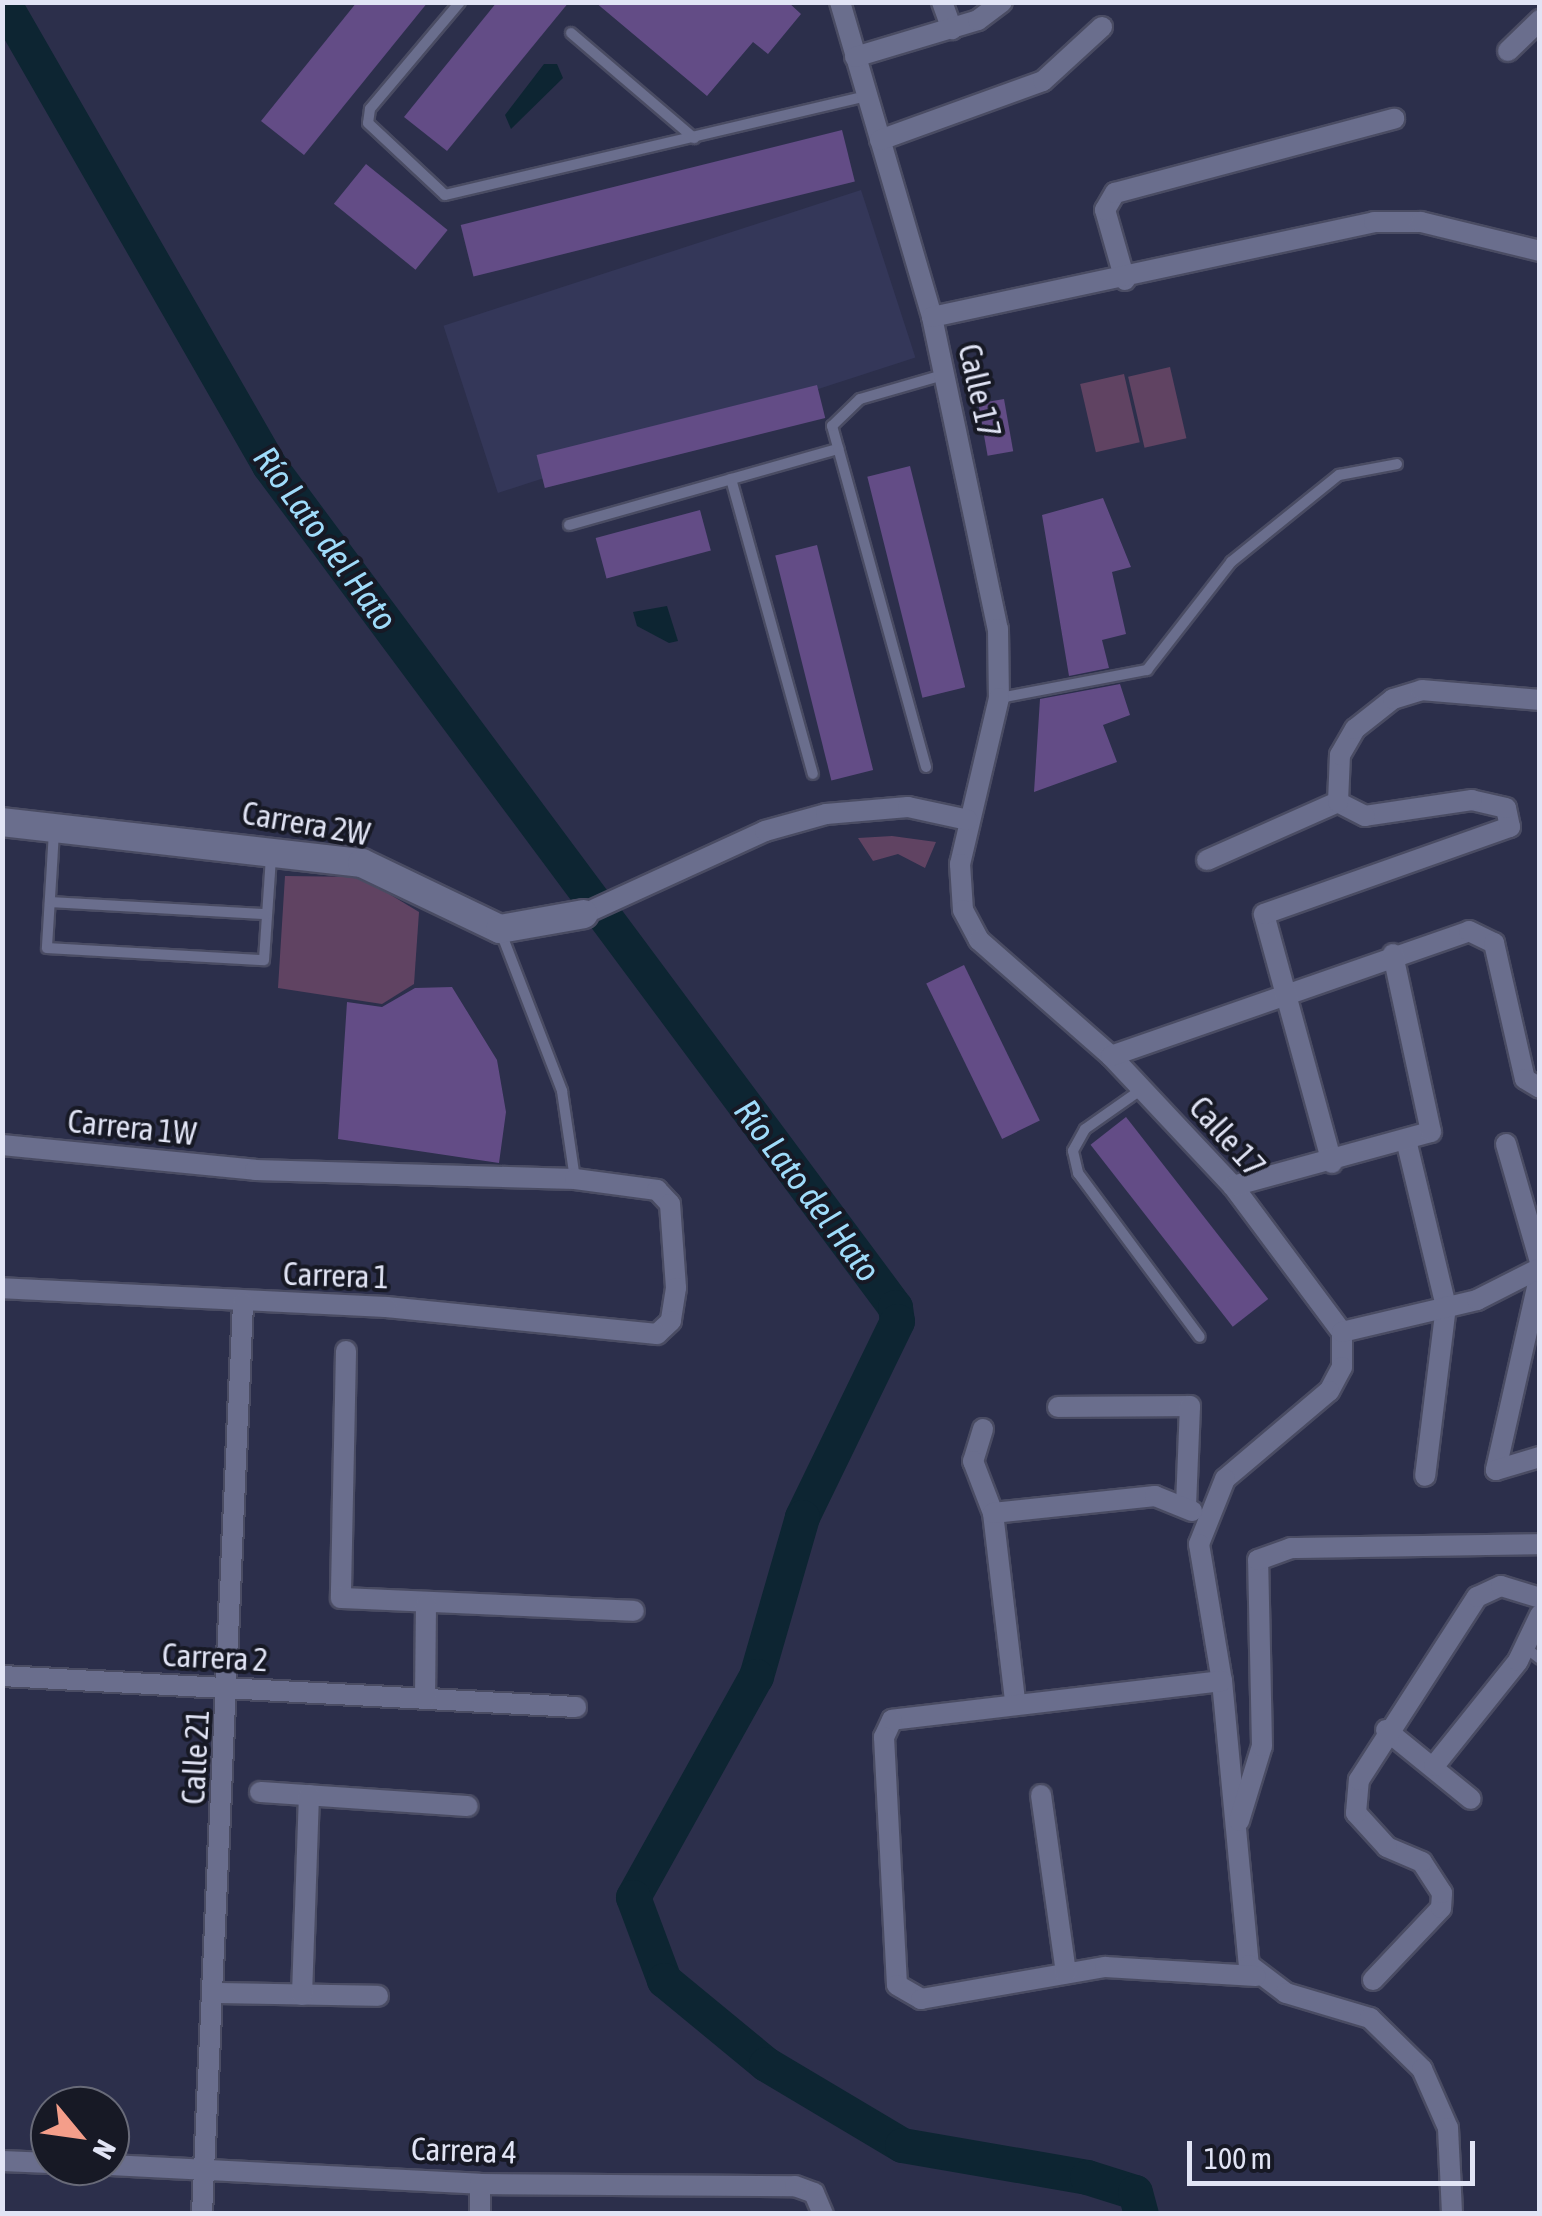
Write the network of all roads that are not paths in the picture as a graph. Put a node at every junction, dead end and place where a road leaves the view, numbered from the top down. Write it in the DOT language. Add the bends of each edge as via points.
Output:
graph roads {
  1 [pos="460,2"];
  2 [pos="840,2"];
  3 [pos="942,2"];
  4 [pos="1002,2"];
  5 [pos="1540,20"];
  6 [pos="1102,27"];
  7 [pos="952,29"];
  8 [pos="571,33"];
  9 [pos="1508,51"];
  10 [pos="854,57"];
  11 [pos="866,96"];
  12 [pos="1394,119"];
  13 [pos="694,138"];
  14 [pos="880,140"];
  15 [pos="1540,251"];
  16 [pos="1125,280"];
  17 [pos="932,316"];
  18 [pos="943,375"];
  19 [pos="838,449"];
  20 [pos="1397,464"];
  21 [pos="731,479"];
  22 [pos="569,526"];
  23 [pos="1000,698"];
  24 [pos="1540,700"];
  25 [pos="926,767"];
  26 [pos="813,774"];
  27 [pos="1338,802"];
  28 [pos="968,820"];
  29 [pos="2,822"];
  30 [pos="54,826"];
  31 [pos="271,850"];
  32 [pos="1207,860"];
  33 [pos="50,902"];
  34 [pos="267,914"];
  35 [pos="584,914"];
  36 [pos="500,929"];
  37 [pos="1393,954"];
  38 [pos="1292,991"];
  39 [pos="1111,1056"];
  40 [pos="1142,1088"];
  41 [pos="1540,1088"];
  42 [pos="1407,1144"];
  43 [pos="1506,1144"];
  44 [pos="2,1145"];
  45 [pos="1332,1162"];
  46 [pos="575,1179"];
  47 [pos="1233,1186"];
  48 [pos="1540,1268"];
  49 [pos="2,1288"];
  50 [pos="243,1303"];
  51 [pos="1446,1306"];
  52 [pos="666,1329"];
  53 [pos="1342,1332"];
  54 [pos="1200,1336"];
  55 [pos="346,1352"];
  56 [pos="1058,1407"];
  57 [pos="982,1429"];
  58 [pos="1540,1458"];
  59 [pos="1425,1476"];
  60 [pos="1194,1512"];
  61 [pos="994,1513"];
  62 [pos="1540,1544"];
  63 [pos="1540,1598"];
  64 [pos="426,1604"];
  65 [pos="634,1611"];
  66 [pos="1540,1615"];
  67 [pos="1533,1654"];
  68 [pos="2,1676"];
  69 [pos="1222,1681"];
  70 [pos="229,1689"];
  71 [pos="425,1699"];
  72 [pos="1015,1700"];
  73 [pos="576,1707"];
  74 [pos="1386,1730"];
  75 [pos="1434,1766"];
  76 [pos="260,1792"];
  77 [pos="309,1795"];
  78 [pos="1041,1795"];
  79 [pos="1472,1800"];
  80 [pos="468,1806"];
  81 [pos="1236,1828"];
  82 [pos="1066,1973"];
  83 [pos="1256,1976"];
  84 [pos="1373,1980"];
  85 [pos="214,1993"];
  86 [pos="302,1995"];
  87 [pos="378,1996"];
  88 [pos="2,2161"];
  89 [pos="30,2162"];
  90 [pos="130,2166"];
  91 [pos="205,2168"];
  92 [pos="480,2184"];
  93 [pos="818,2204"];
  94 [pos="202,2214"];
  95 [pos="480,2214"];
  96 [pos="1452,2214"];
  1 -- 13 [label="lane" via="368,123 445,195"];
  2 -- 10 [label="street, Calle 17"];
  3 -- 7 [label="street"];
  4 -- 7 [label="street"];
  5 -- 9 [label="street"];
  6 -- 14 [label="street" via="1043,81"];
  7 -- 10 [label="street"];
  8 -- 13 [label="lane"];
  10 -- 11 [label="street, Calle 17"];
  11 -- 13 [label="lane"];
  11 -- 14 [label="street, Calle 17"];
  12 -- 16 [label="street" via="1115,193 1104,210"];
  14 -- 17 [label="street, Calle 17"];
  15 -- 16 [label="street" via="1421,222 1374,222"];
  16 -- 17 [label="street"];
  17 -- 18 [label="street, Calle 17"];
  18 -- 19 [label="lane" via="834,414"];
  18 -- 23 [label="street, Calle 17" via="984,545"];
  19 -- 21 [label="lane"];
  19 -- 25 [label="lane"];
  20 -- 23 [label="lane" via="1339,474 1231,562 1147,670"];
  21 -- 22 [label="lane"];
  21 -- 26 [label="lane"];
  23 -- 28 [label="street, Calle 17"];
  24 -- 27 [label="street" via="1422,690 1392,700 1355,729 1340,756"];
  27 -- 32 [label="street"];
  27 -- 38 [label="street" via="1365,816 1472,800 1512,817 1486,840 1273,906 1264,924"];
  28 -- 35 [label="street" via="908,807 854,810 764,830"];
  28 -- 39 [label="street, Calle 17" via="963,910 979,940"];
  29 -- 30 [label="street, Carrera 2W"];
  30 -- 31 [label="street, Carrera 2W"];
  30 -- 33 [label="lane"];
  31 -- 34 [label="lane"];
  31 -- 36 [label="street, Carrera 2W" via="362,862"];
  33 -- 34 [label="lane"];
  33 -- 34 [label="lane" via="47,948 264,960"];
  35 -- 36 [label="street"];
  36 -- 46 [label="lane" via="562,1091"];
  37 -- 38 [label="street"];
  37 -- 41 [label="street" via="1469,932 1494,943 1525,1079"];
  37 -- 42 [label="street" via="1433,1117 1431,1132"];
  38 -- 39 [label="street"];
  38 -- 45 [label="street"];
  39 -- 40 [label="street, Calle 17"];
  40 -- 47 [label="street, Calle 17"];
  40 -- 54 [label="lane" via="1086,1128 1073,1151 1078,1172"];
  42 -- 45 [label="street"];
  42 -- 51 [label="street"];
  43 -- 48 [label="street"];
  44 -- 46 [label="street, Carrera 1W" via="255,1170"];
  45 -- 47 [label="street"];
  46 -- 52 [label="street, Carrera 1W" via="657,1190 670,1204 676,1288"];
  47 -- 53 [label="street, Calle 17"];
  48 -- 51 [label="street"];
  48 -- 58 [label="street" via="1496,1470"];
  49 -- 50 [label="street, Carrera 1"];
  50 -- 52 [label="street, Carrera 1"];
  50 -- 70 [label="street, Calle 21"];
  51 -- 53 [label="street"];
  51 -- 59 [label="street"];
  53 -- 60 [label="street" via="1342,1367 1329,1391"];
  55 -- 64 [label="street" via="335,1592"];
  56 -- 60 [label="street" via="1190,1406"];
  57 -- 61 [label="street" via="972,1461"];
  60 -- 61 [label="street" via="1155,1496"];
  60 -- 69 [label="street" via="1198,1577"];
  61 -- 72 [label="street"];
  62 -- 81 [label="street" via="1291,1548 1258,1560 1262,1746"];
  63 -- 74 [label="street" via="1501,1586 1477,1597"];
  64 -- 65 [label="street"];
  64 -- 71 [label="street"];
  66 -- 67 [label="street"];
  67 -- 75 [label="street"];
  68 -- 70 [label="street, Carrera 2"];
  69 -- 72 [label="street"];
  69 -- 81 [label="street"];
  70 -- 71 [label="street, Carrera 2"];
  70 -- 85 [label="street, Calle 21"];
  71 -- 73 [label="street, Carrera 2"];
  72 -- 82 [label="street" via="913,1711 892,1720 884,1737 897,1985 921,1999"];
  74 -- 75 [label="street"];
  74 -- 84 [label="street" via="1358,1780 1356,1813 1387,1847 1422,1862 1442,1893 1440,1908"];
  75 -- 79 [label="street"];
  76 -- 77 [label="street"];
  77 -- 80 [label="street"];
  77 -- 86 [label="street"];
  78 -- 82 [label="street"];
  81 -- 83 [label="street"];
  82 -- 83 [label="street" via="1155,1964"];
  83 -- 96 [label="street" via="1370,2018 1422,2069 1448,2128"];
  85 -- 86 [label="street"];
  85 -- 91 [label="street, Calle 21"];
  86 -- 87 [label="street"];
  88 -- 89 [label="street"];
  90 -- 91 [label="street, Carrera 4"];
  91 -- 92 [label="street, Carrera 4"];
  91 -- 94 [label="street, Calle 21"];
  92 -- 93 [label="street, Carrera 4" via="795,2186"];
  92 -- 95 [label="street"];
}
